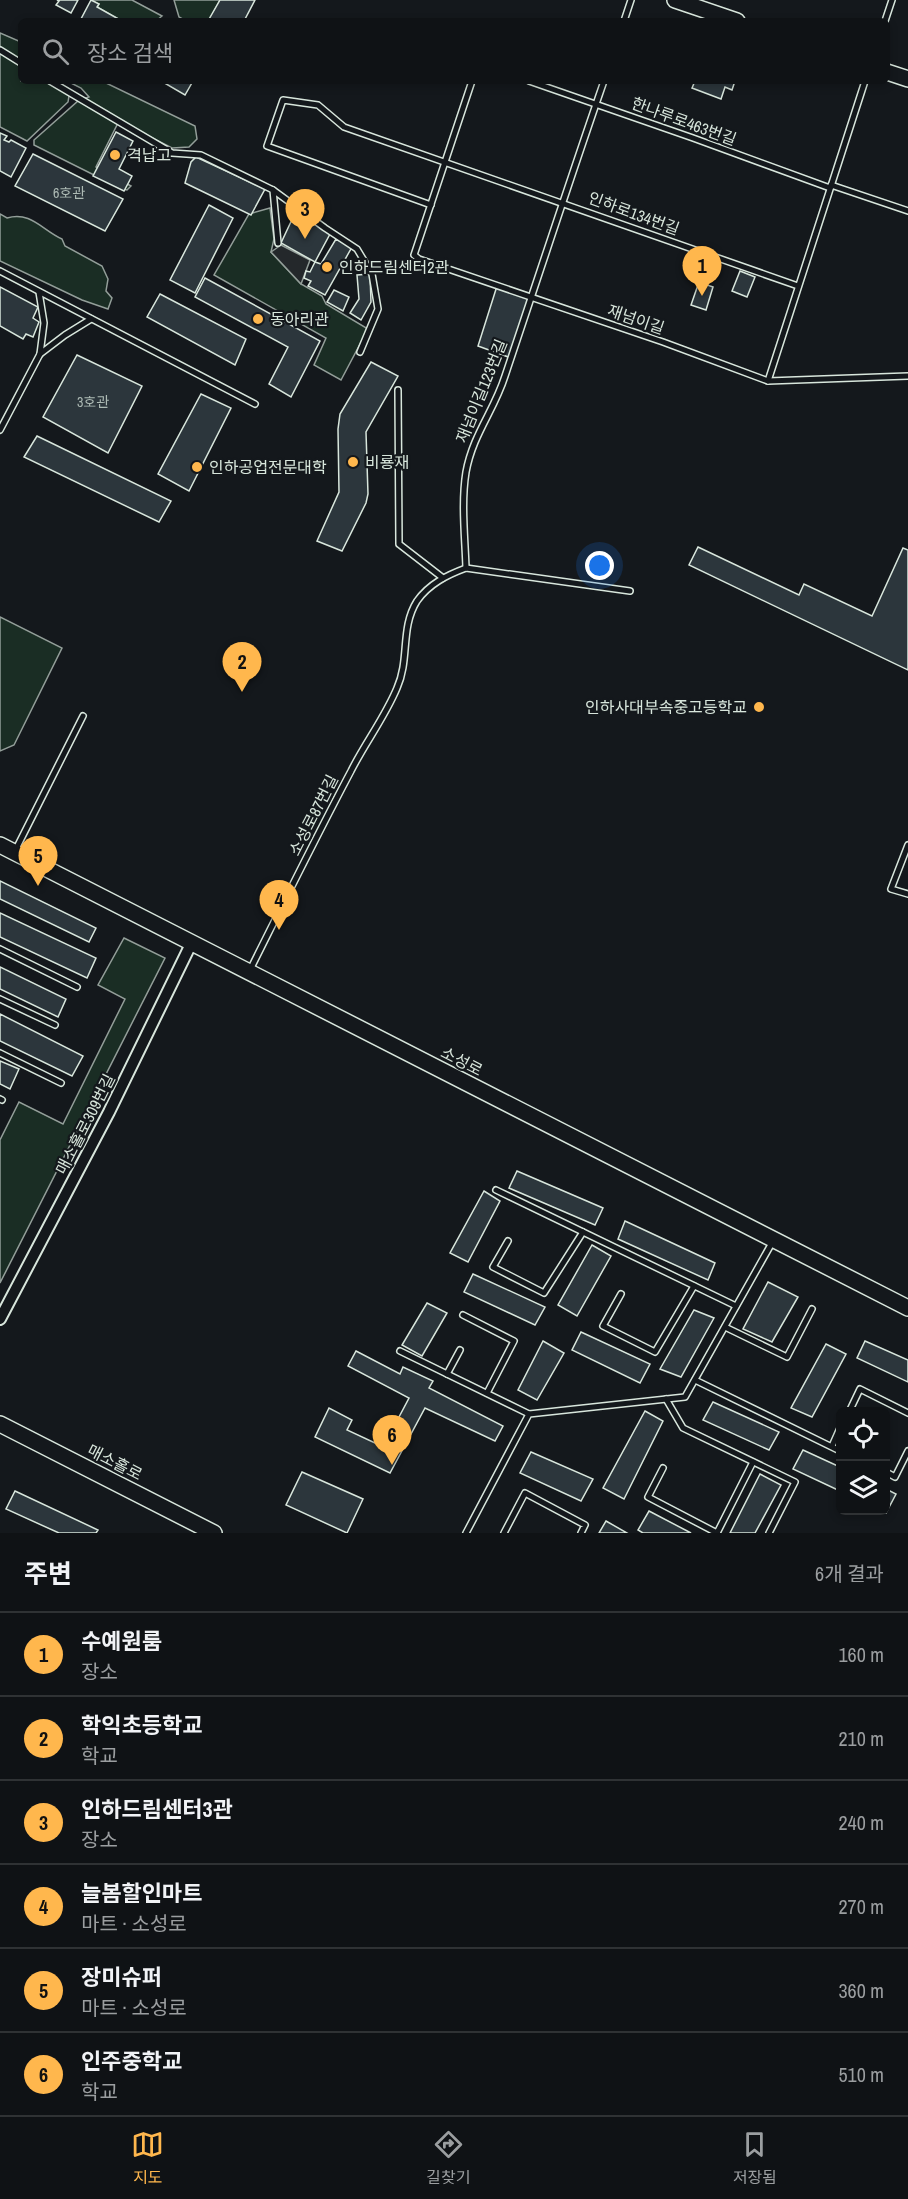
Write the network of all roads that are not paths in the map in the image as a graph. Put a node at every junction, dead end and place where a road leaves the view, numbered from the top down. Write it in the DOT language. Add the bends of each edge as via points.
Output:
graph roads {
  1 [pos="631,0"];
  2 [pos="675,0"];
  3 [pos="892,0"];
  4 [pos="625,18"];
  5 [pos="728,18"];
  6 [pos="886,18"];
  7 [pos="0,50"];
  8 [pos="18,61"];
  9 [pos="890,73"];
  10 [pos="908,79"];
  11 [pos="55,84"];
  12 [pos="471,84"];
  13 [pos="538,84"];
  14 [pos="603,84"];
  15 [pos="864,84"];
  16 [pos="596,104"];
  17 [pos="445,162"];
  18 [pos="830,187"];
  19 [pos="273,190"];
  20 [pos="563,202"];
  21 [pos="430,205"];
  22 [pos="908,211"];
  23 [pos="278,243"];
  24 [pos="0,271"];
  25 [pos="798,285"];
  26 [pos="39,292"];
  27 [pos="531,297"];
  28 [pos="91,319"];
  29 [pos="360,352"];
  30 [pos="40,354"];
  31 [pos="908,376"];
  32 [pos="768,381"];
  33 [pos="255,404"];
  34 [pos="0,430"];
  35 [pos="399,544"];
  36 [pos="466,568"];
  37 [pos="443,578"];
  38 [pos="630,591"];
  39 [pos="83,716"];
  40 [pos="0,845"];
  41 [pos="908,845"];
  42 [pos="15,853"];
  43 [pos="908,894"];
  44 [pos="192,942"];
  45 [pos="0,949"];
  46 [pos="249,971"];
  47 [pos="77,987"];
  48 [pos="0,999"];
  49 [pos="55,1025"];
  50 [pos="0,1053"];
  51 [pos="61,1083"];
  52 [pos="496,1190"];
  53 [pos="583,1232"];
  54 [pos="773,1240"];
  55 [pos="508,1241"];
  56 [pos="694,1286"];
  57 [pos="621,1294"];
  58 [pos="736,1306"];
  59 [pos="908,1308"];
  60 [pos="812,1309"];
  61 [pos="463,1315"];
  62 [pos="0,1319"];
  63 [pos="725,1326"];
  64 [pos="460,1350"];
  65 [pos="400,1351"];
  66 [pos="447,1374"];
  67 [pos="695,1380"];
  68 [pos="487,1393"];
  69 [pos="666,1399"];
  70 [pos="851,1407"];
  71 [pos="908,1413"];
  72 [pos="529,1414"];
  73 [pos="0,1424"];
  74 [pos="836,1437"];
  75 [pos="832,1446"];
  76 [pos="836,1448"];
  77 [pos="908,1451"];
  78 [pos="753,1462"];
  79 [pos="663,1468"];
  80 [pos="890,1474"];
  81 [pos="214,1533"];
  82 [pos="466,1533"];
  83 [pos="504,1533"];
  84 [pos="581,1533"];
  85 [pos="717,1533"];
  86 [pos="769,1533"];
  1 -- 4 [label="lane"];
  2 -- 5 [label="main road"];
  3 -- 6 [label="lane"];
  7 -- 8 [label="lane"];
  9 -- 10 [label="main road"];
  11 -- 19 [label="lane" via="172,153 201,155"];
  12 -- 17 [label="lane, 재넘이길"];
  13 -- 16 [label="lane, 한나루로463번길"];
  14 -- 16 [label="lane, 재넘이길123번길"];
  15 -- 18 [label="lane"];
  16 -- 18 [label="lane, 한나루로463번길"];
  16 -- 20 [label="lane, 재넘이길123번길"];
  17 -- 20 [label="lane, 인하로134번길"];
  17 -- 21 [label="lane, 재넘이길"];
  17 -- 21 [label="lane" via="344,127 318,105 284,100 267,146"];
  18 -- 22 [label="lane, 한나루로463번길"];
  18 -- 25 [label="lane"];
  19 -- 23 [label="lane"];
  19 -- 29 [label="lane" via="357,249 372,274 378,309"];
  20 -- 25 [label="lane, 인하로134번길"];
  20 -- 27 [label="lane, 재넘이길123번길"];
  21 -- 27 [label="lane, 재넘이길" via="414,255 419,260"];
  24 -- 26 [label="lane"];
  25 -- 32 [label="lane"];
  26 -- 28 [label="lane"];
  26 -- 30 [label="lane" via="44,323"];
  27 -- 32 [label="lane, 재넘이길"];
  27 -- 36 [label="lane, 재넘이길123번길" via="504,379 470,454 464,498"];
  28 -- 30 [label="lane"];
  28 -- 33 [label="lane"];
  30 -- 34 [label="lane"];
  31 -- 32 [label="lane, 재넘이길"];
  35 -- 35 [label="lane" via="398,512 398,390"];
  35 -- 37 [label="lane"];
  36 -- 37 [label="lane"];
  36 -- 38 [label="lane"];
  37 -- 46 [label="lane, 소성로87번길" via="424,593 408,618 398,687 351,770"];
  39 -- 42 [label="lane"];
  40 -- 42 [label="main road, 소성로"];
  41 -- 43 [label="lane" via="891,889"];
  42 -- 44 [label="main road, 소성로"];
  44 -- 46 [label="main road, 소성로"];
  44 -- 62 [label="street, 매소홀로309번길" via="109,1112"];
  45 -- 47 [label="lane"];
  46 -- 54 [label="main road, 소성로"];
  48 -- 49 [label="lane"];
  50 -- 51 [label="lane"];
  52 -- 53 [label="lane"];
  53 -- 55 [label="lane" via="544,1293 493,1267"];
  53 -- 56 [label="lane"];
  54 -- 58 [label="lane"];
  54 -- 59 [label="main road, 소성로"];
  56 -- 57 [label="lane" via="655,1352 603,1326"];
  56 -- 58 [label="lane"];
  58 -- 63 [label="lane"];
  60 -- 63 [label="lane" via="787,1357"];
  61 -- 68 [label="lane" via="514,1341"];
  63 -- 67 [label="lane"];
  64 -- 66 [label="lane"];
  65 -- 66 [label="lane"];
  66 -- 68 [label="lane"];
  67 -- 69 [label="lane" via="685,1397"];
  67 -- 76 [label="lane"];
  68 -- 72 [label="lane"];
  69 -- 72 [label="lane"];
  69 -- 78 [label="lane" via="683,1428"];
  70 -- 71 [label="lane" via="860,1389"];
  72 -- 82 [label="lane"];
  73 -- 81 [label="main road, 매소홀로"];
  74 -- 75 [label="lane"];
  77 -- 80 [label="lane" via="896,1477"];
  78 -- 85 [label="lane"];
  78 -- 86 [label="lane" via="795,1482"];
  79 -- 85 [label="lane" via="648,1497"];
  83 -- 84 [label="lane" via="525,1493 585,1525"];
}
